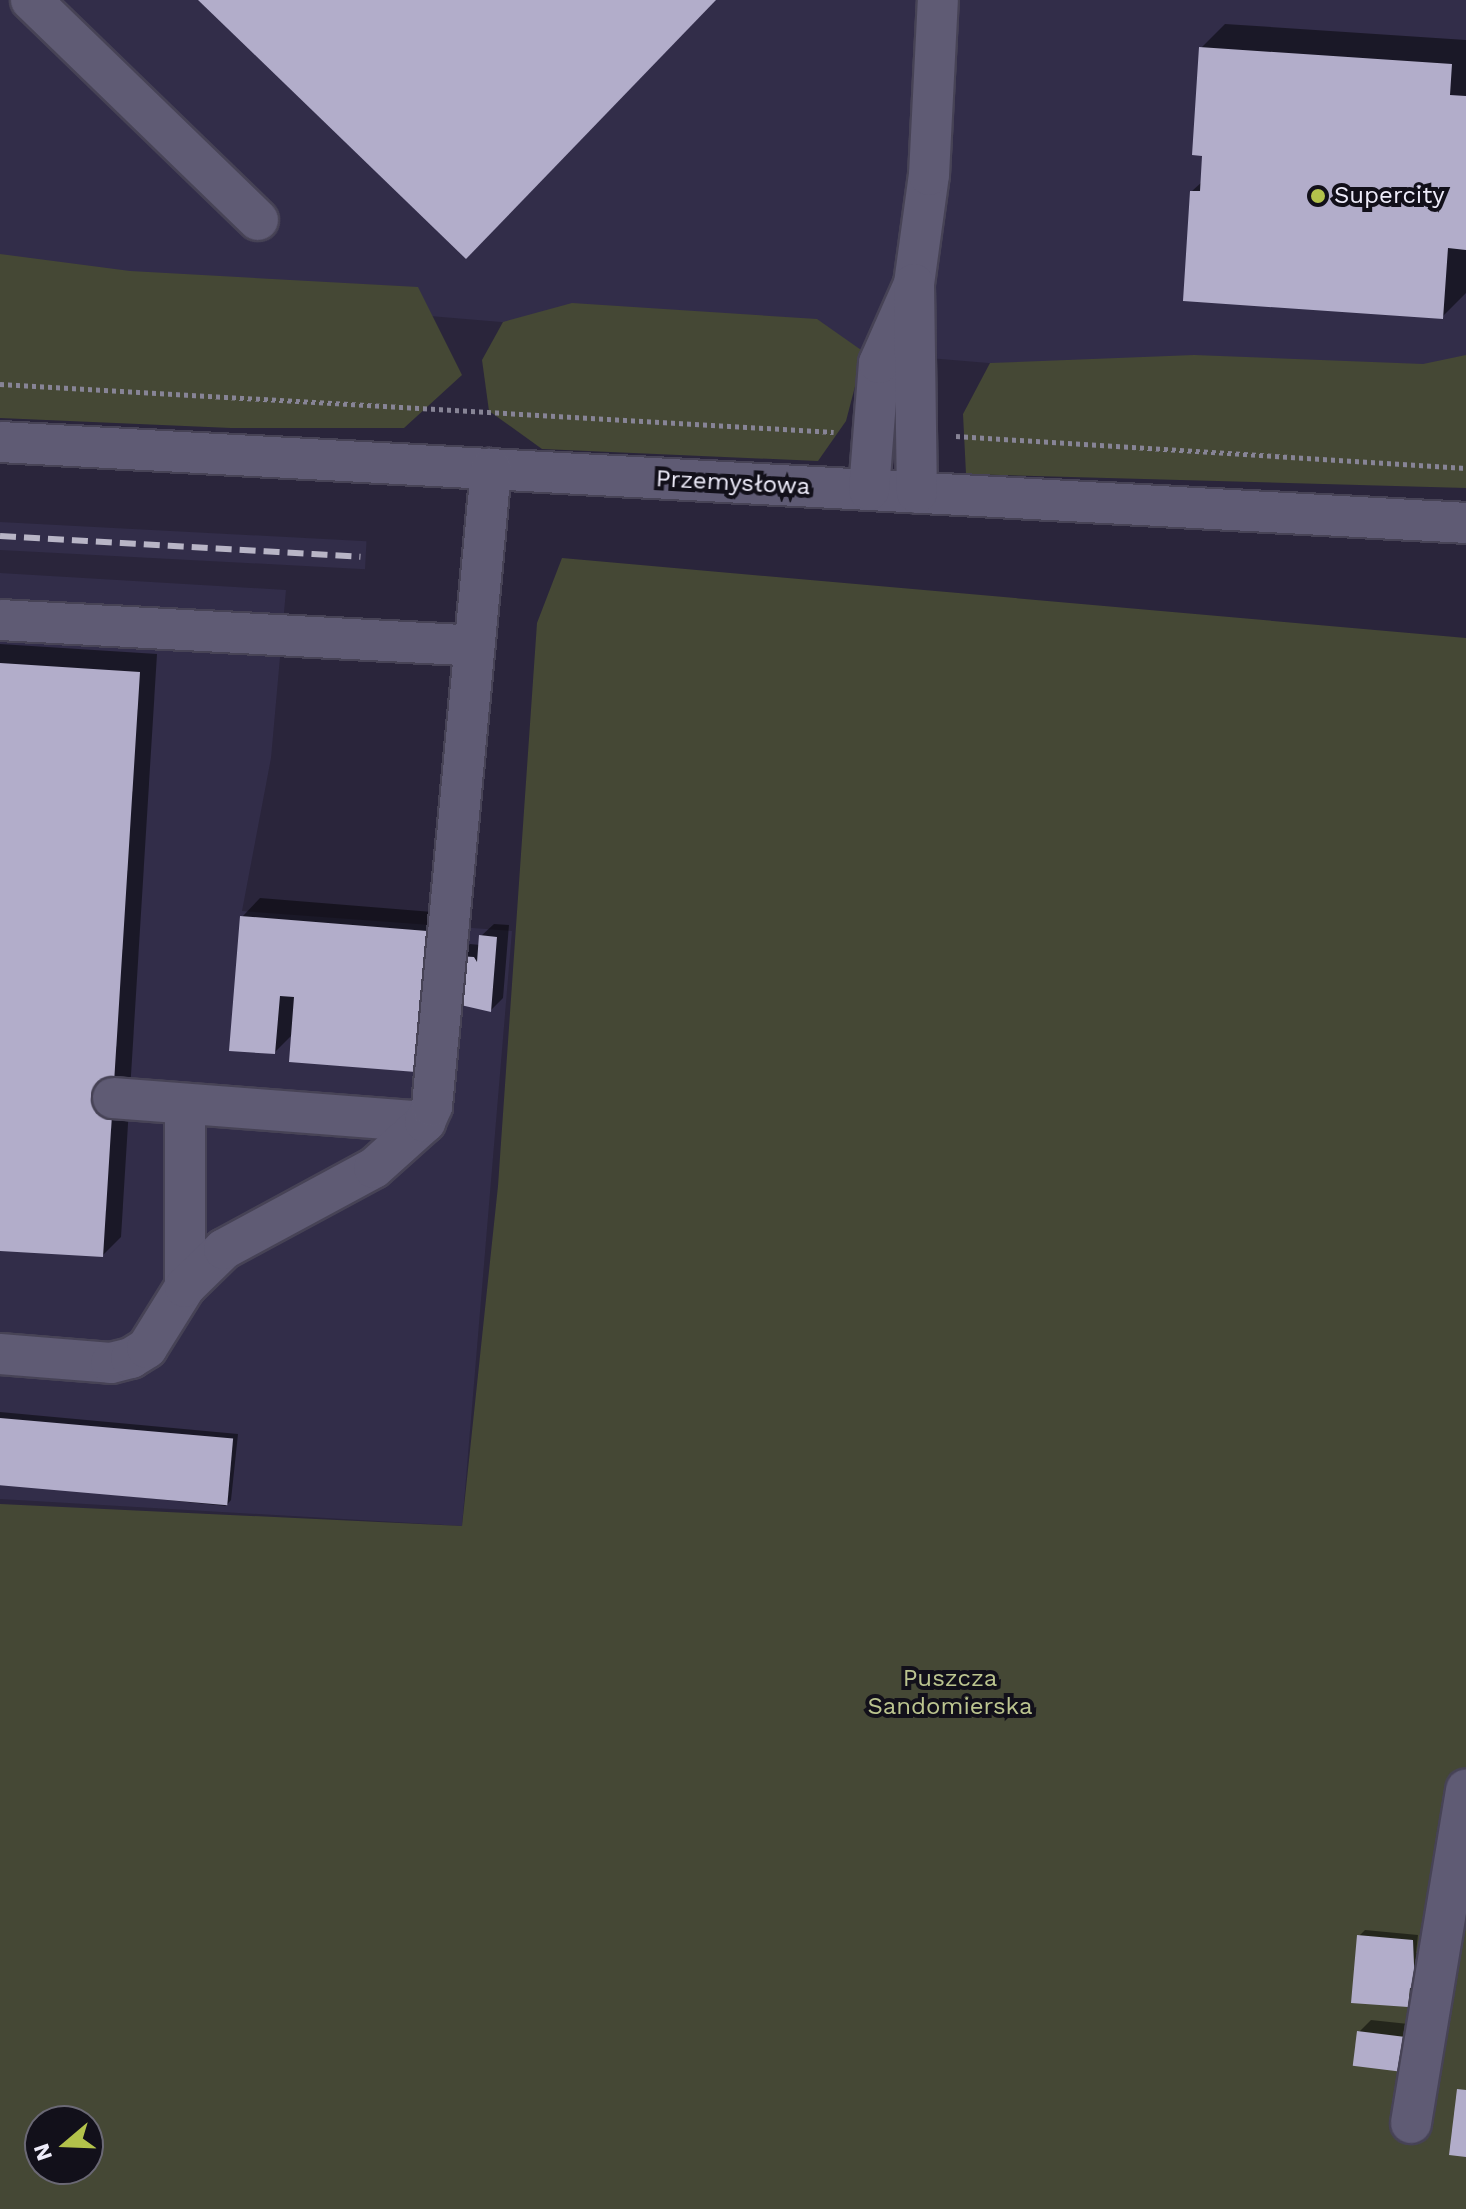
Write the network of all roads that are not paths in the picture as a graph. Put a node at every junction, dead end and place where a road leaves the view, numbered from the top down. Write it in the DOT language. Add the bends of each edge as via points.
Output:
graph roads {
  1 [pos="31,0"];
  2 [pos="938,0"];
  3 [pos="258,220"];
  4 [pos="914,284"];
  5 [pos="0,442"];
  6 [pos="491,469"];
  7 [pos="869,490"];
  8 [pos="917,493"];
  9 [pos="1466,523"];
  10 [pos="0,620"];
  11 [pos="474,646"];
  12 [pos="113,1098"];
  13 [pos="185,1104"];
  14 [pos="425,1122"];
  15 [pos="185,1287"];
  16 [pos="0,1354"];
  17 [pos="1466,1790"];
  18 [pos="1411,2123"];
  1 -- 3 [label="street"];
  2 -- 4 [label="street" via="929,175"];
  4 -- 7 [label="street" via="879,363"];
  4 -- 8 [label="street"];
  5 -- 6 [label="street, Przemysłowa"];
  6 -- 7 [label="street, Przemysłowa"];
  6 -- 11 [label="street"];
  7 -- 8 [label="street, Przemysłowa"];
  8 -- 9 [label="street, Przemysłowa"];
  10 -- 11 [label="street"];
  11 -- 14 [label="street" via="432,1106"];
  12 -- 13 [label="street"];
  13 -- 14 [label="street"];
  13 -- 15 [label="street"];
  14 -- 15 [label="street" via="374,1168 224,1249"];
  15 -- 16 [label="street" via="147,1348 131,1358 111,1363"];
  17 -- 18 [label="street"];
}
